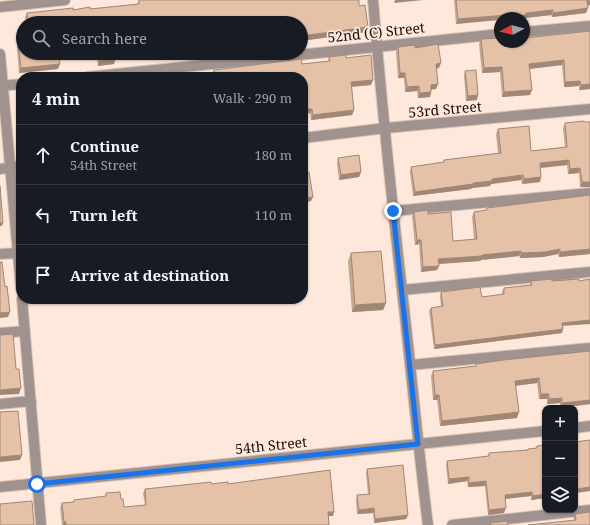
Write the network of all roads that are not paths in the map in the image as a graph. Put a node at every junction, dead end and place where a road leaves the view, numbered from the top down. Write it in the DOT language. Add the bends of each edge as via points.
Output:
graph roads {
  1 [pos="65,0"];
  2 [pos="373,0"];
  3 [pos="0,7"];
  4 [pos="590,26"];
  5 [pos="530,31"];
  6 [pos="494,35"];
  7 [pos="377,46"];
  8 [pos="308,53"];
  9 [pos="0,54"];
  10 [pos="246,60"];
  11 [pos="134,72"];
  12 [pos="16,85"];
  13 [pos="2,86"];
  14 [pos="590,109"];
  15 [pos="386,128"];
  16 [pos="308,137"];
  17 [pos="16,167"];
  18 [pos="0,169"];
  19 [pos="590,193"];
  20 [pos="393,211"];
  21 [pos="16,252"];
  22 [pos="0,254"];
  23 [pos="590,272"];
  24 [pos="402,290"];
  25 [pos="22,304"];
  26 [pos="25,331"];
  27 [pos="0,333"];
  28 [pos="590,348"];
  29 [pos="410,365"];
  30 [pos="31,401"];
  31 [pos="0,404"];
  32 [pos="590,426"];
  33 [pos="578,428"];
  34 [pos="542,431"];
  35 [pos="418,444"];
  36 [pos="37,484"];
  37 [pos="0,487"];
  38 [pos="590,510"];
  39 [pos="41,525"];
  40 [pos="428,525"];
  41 [pos="452,525"];
  1 -- 3 [label="street"];
  2 -- 7 [label="street"];
  4 -- 5 [label="street"];
  6 -- 7 [label="street, 52nd (C) Street"];
  7 -- 8 [label="street, 52nd (C) Street"];
  7 -- 15 [label="street"];
  9 -- 13 [label="street"];
  10 -- 11 [label="street, 52nd (C) Street"];
  12 -- 13 [label="street"];
  13 -- 17 [label="street"];
  14 -- 15 [label="street, 53rd Street"];
  15 -- 16 [label="street, 53rd Street"];
  15 -- 20 [label="street"];
  17 -- 18 [label="street"];
  19 -- 20 [label="street"];
  20 -- 24 [label="street"];
  21 -- 22 [label="street"];
  23 -- 24 [label="street"];
  24 -- 29 [label="street"];
  25 -- 26 [label="street"];
  26 -- 27 [label="street"];
  26 -- 30 [label="street"];
  28 -- 29 [label="street"];
  29 -- 35 [label="street"];
  30 -- 31 [label="street"];
  30 -- 36 [label="street"];
  32 -- 33 [label="street"];
  34 -- 35 [label="street, 54th Street"];
  35 -- 36 [label="street, 54th Street"];
  35 -- 40 [label="street"];
  36 -- 37 [label="street, 54th Street"];
  36 -- 39 [label="street"];
  38 -- 41 [label="street"];
}
